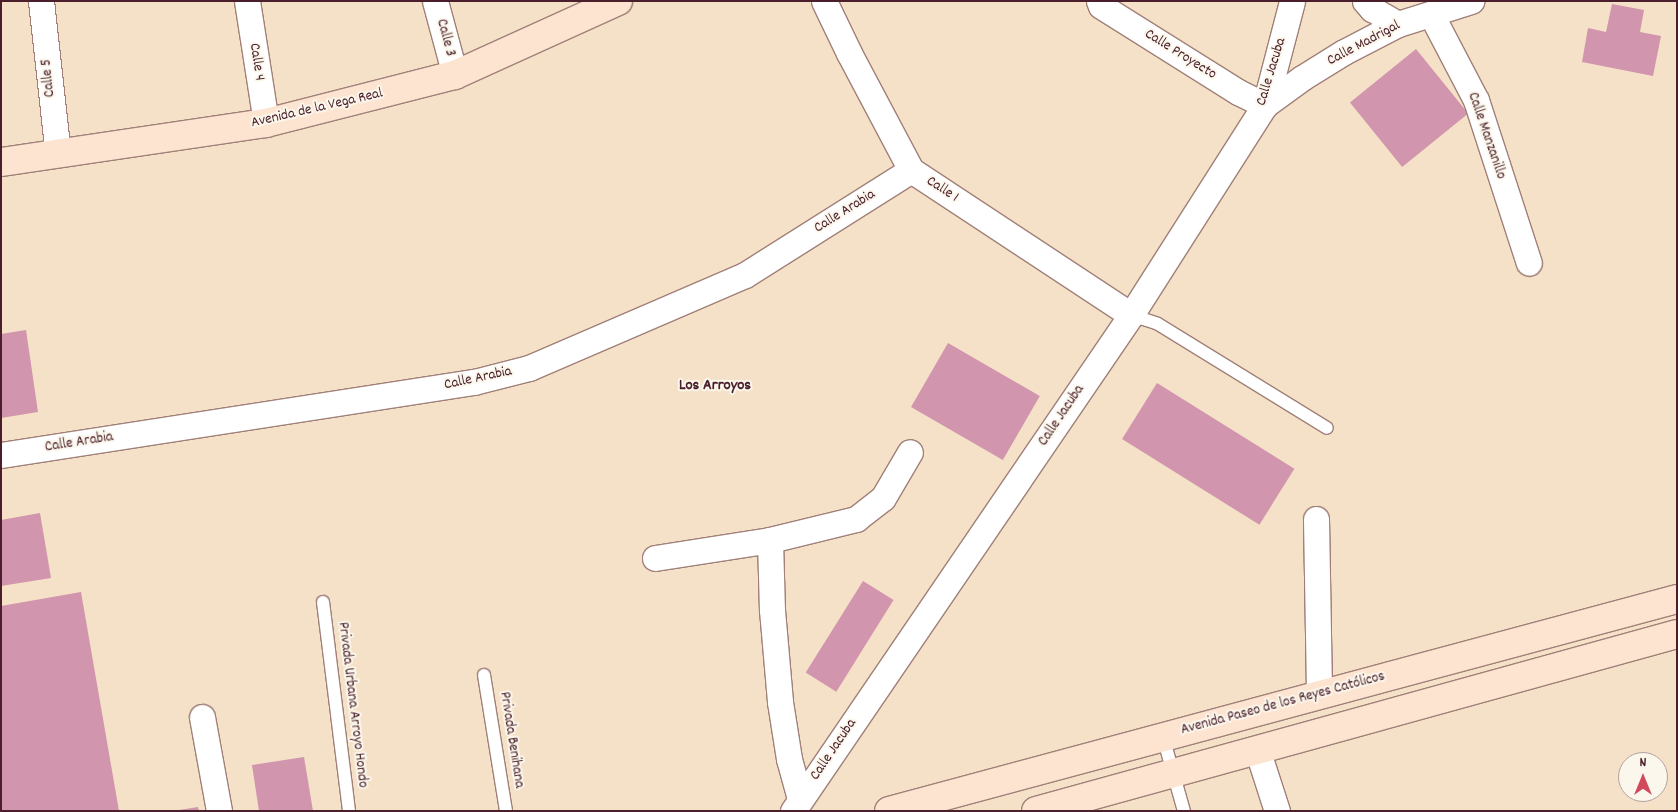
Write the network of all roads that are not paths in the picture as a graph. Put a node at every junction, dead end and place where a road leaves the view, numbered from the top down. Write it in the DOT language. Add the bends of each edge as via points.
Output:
graph roads {
  1 [pos="41,1"];
  2 [pos="247,1"];
  3 [pos="435,1"];
  4 [pos="618,1"];
  5 [pos="824,1"];
  6 [pos="1099,1"];
  7 [pos="1292,1"];
  8 [pos="1365,1"];
  9 [pos="1471,1"];
  10 [pos="1431,14"];
  11 [pos="1398,24"];
  12 [pos="455,75"];
  13 [pos="1265,105"];
  14 [pos="266,123"];
  15 [pos="58,154"];
  16 [pos="1,162"];
  17 [pos="911,170"];
  18 [pos="1529,263"];
  19 [pos="1131,315"];
  20 [pos="1327,428"];
  21 [pos="910,452"];
  22 [pos="1,455"];
  23 [pos="1316,519"];
  24 [pos="770,540"];
  25 [pos="655,558"];
  26 [pos="1677,599"];
  27 [pos="323,602"];
  28 [pos="1677,634"];
  29 [pos="484,675"];
  30 [pos="1380,678"];
  31 [pos="1319,694"];
  32 [pos="1391,712"];
  33 [pos="202,717"];
  34 [pos="1163,737"];
  35 [pos="1257,748"];
  36 [pos="1172,773"];
  37 [pos="796,805"];
  38 [pos="219,811"];
  39 [pos="349,811"];
  40 [pos="506,811"];
  41 [pos="889,811"];
  42 [pos="1036,811"];
  43 [pos="1184,811"];
  44 [pos="1277,811"];
  1 -- 15 [label="street, Calle 5"];
  2 -- 14 [label="street, Calle 4"];
  3 -- 12 [label="street, Calle 3"];
  4 -- 12 [label="main road, Avenida de la Vega Real"];
  5 -- 17 [label="street, Calle 1"];
  6 -- 13 [label="street, Calle Proyecto" via="1101,6 1230,87"];
  7 -- 13 [label="street, Calle Jacuba"];
  8 -- 11 [label="street" via="1372,9"];
  9 -- 10 [label="street, Calle Madrigal"];
  10 -- 11 [label="street, Calle Madrigal"];
  10 -- 18 [label="street, Calle Manzanillo" via="1476,100"];
  11 -- 13 [label="street, Calle Madrigal" via="1344,52"];
  12 -- 14 [label="main road, Avenida de la Vega Real"];
  13 -- 19 [label="street, Calle Jacuba"];
  14 -- 15 [label="main road, Avenida de la Vega Real"];
  15 -- 16 [label="main road, Avenida de la Vega Real"];
  17 -- 19 [label="street, Calle 1"];
  17 -- 22 [label="street, Calle Arabia" via="745,275 529,368 474,382"];
  19 -- 20 [label="lane" via="1158,324"];
  19 -- 37 [label="street, Calle Jacuba"];
  21 -- 24 [label="street" via="883,498 856,520"];
  23 -- 31 [label="street"];
  24 -- 25 [label="street"];
  24 -- 37 [label="street" via="780,702"];
  26 -- 30 [label="main road, Avenida Paseo de los Reyes Católicos"];
  27 -- 39 [label="lane, Privada Urbana Arroyo Hondo"];
  28 -- 32 [label="main road"];
  29 -- 40 [label="lane, Privada Benihana"];
  30 -- 31 [label="main road, Avenida Paseo de los Reyes Católicos"];
  30 -- 32 [label="main road"];
  31 -- 34 [label="main road, Avenida Paseo de los Reyes Católicos"];
  32 -- 35 [label="main road"];
  33 -- 38 [label="street"];
  34 -- 36 [label="lane"];
  34 -- 41 [label="main road, Avenida Paseo de los Reyes Católicos"];
  35 -- 36 [label="main road"];
  35 -- 44 [label="street"];
  36 -- 42 [label="main road"];
  36 -- 43 [label="lane"];
}
